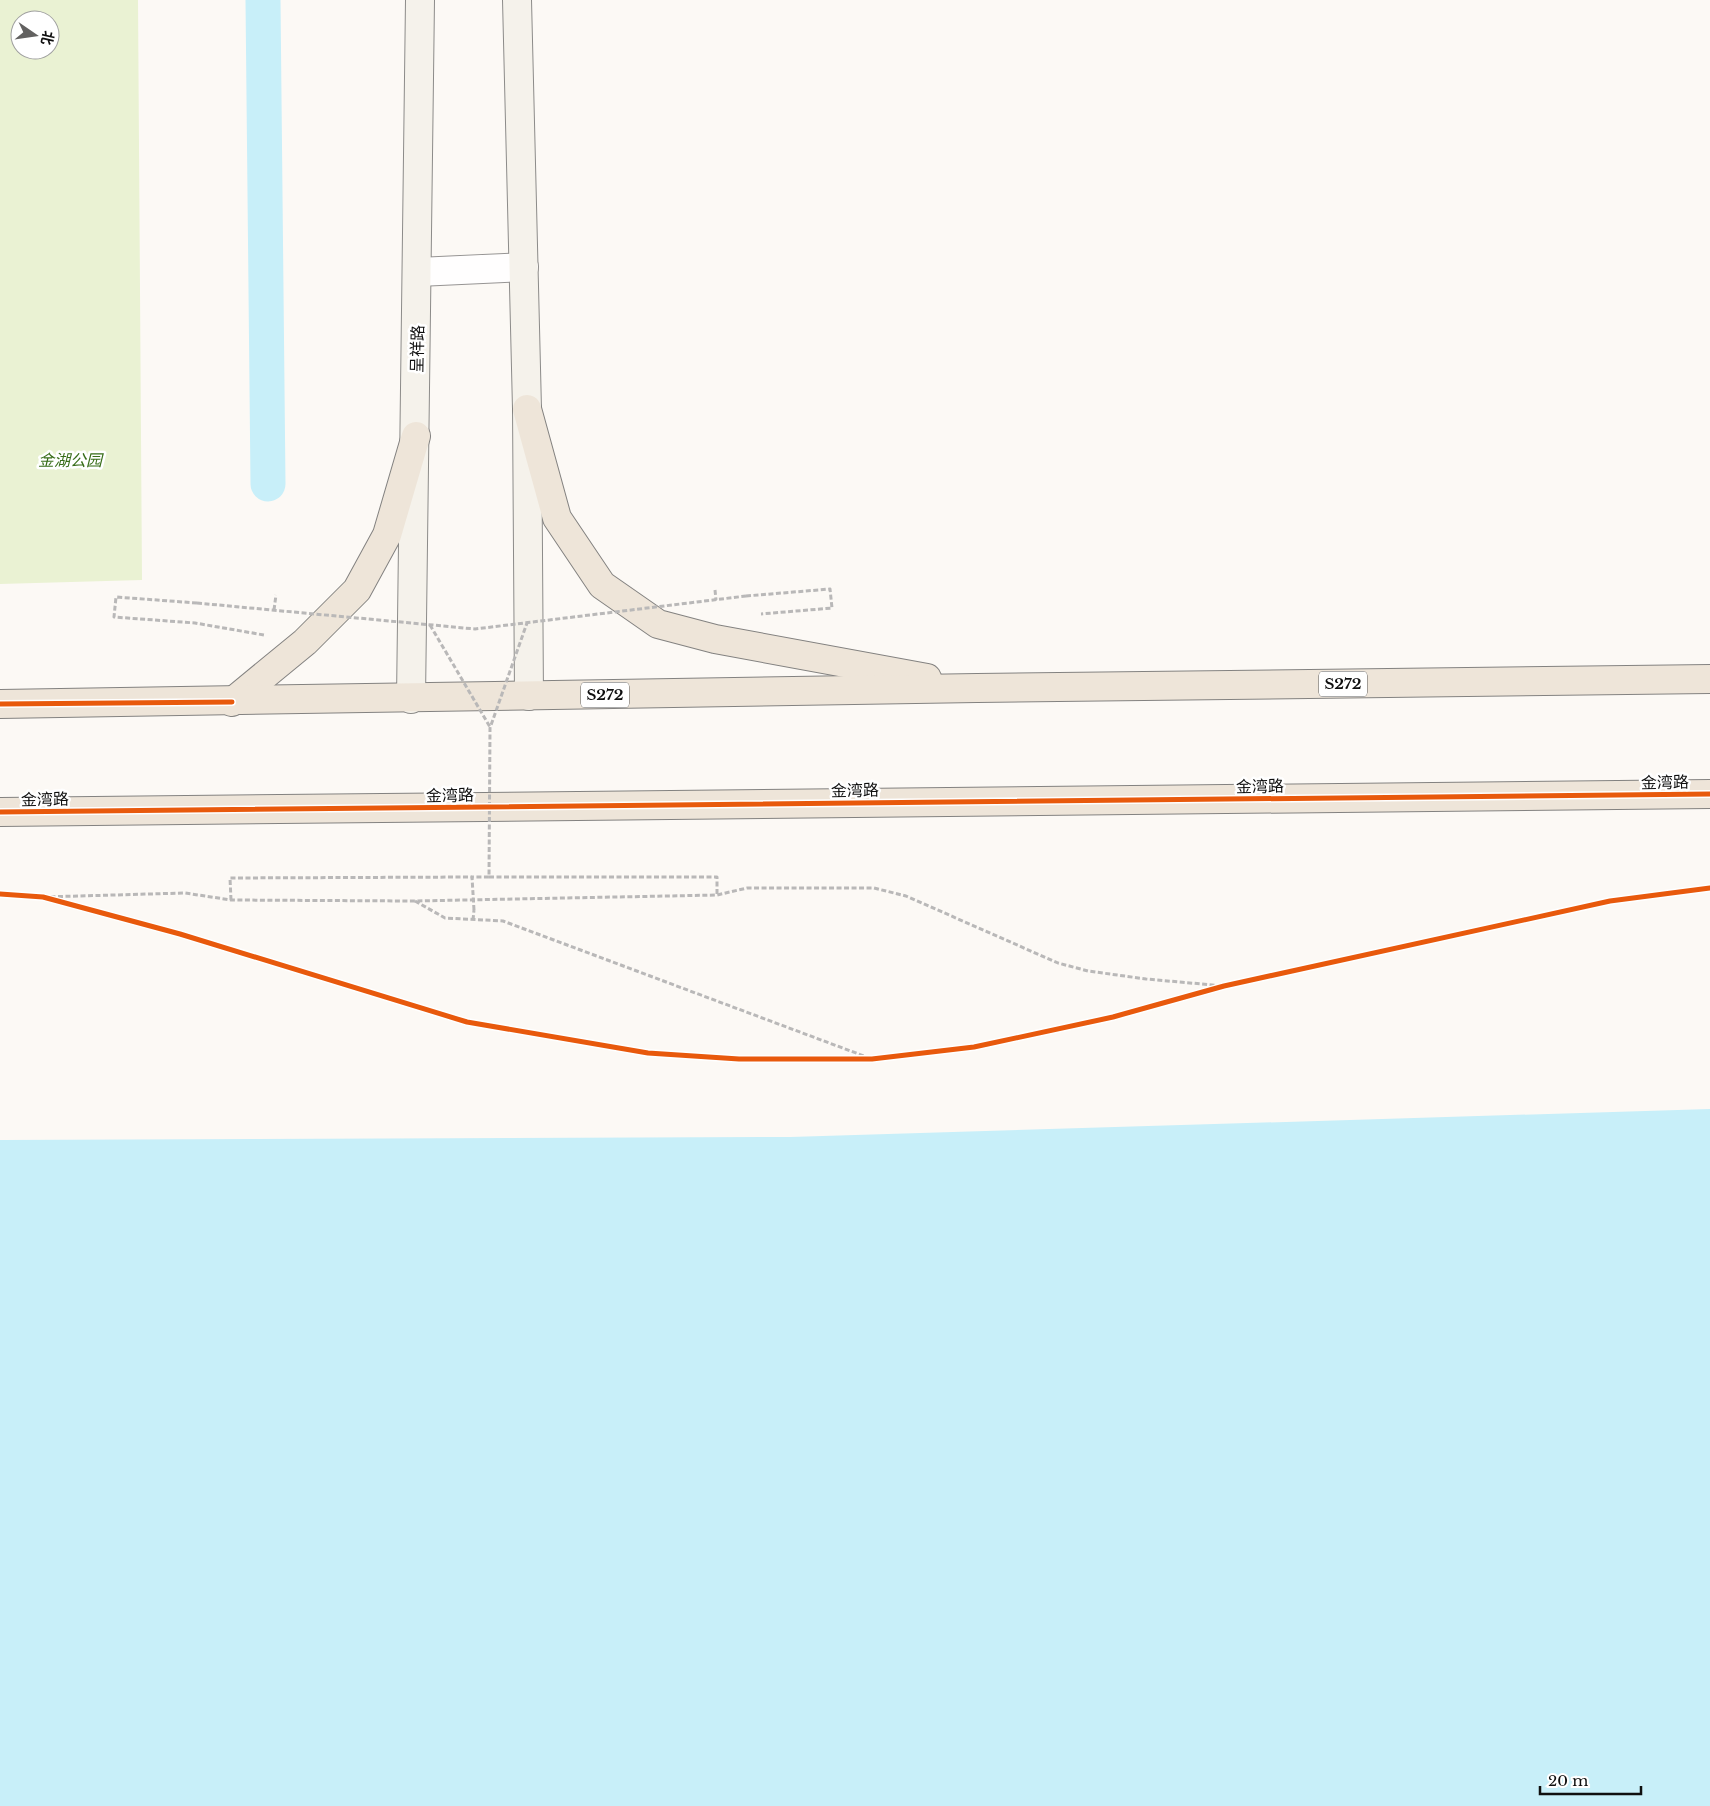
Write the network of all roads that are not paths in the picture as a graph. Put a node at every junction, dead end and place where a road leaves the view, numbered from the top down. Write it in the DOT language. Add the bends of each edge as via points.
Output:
graph roads {
  1 [pos="420,0"];
  2 [pos="518,0"];
  3 [pos="524,267"];
  4 [pos="418,272"];
  5 [pos="527,409"];
  6 [pos="416,436"];
  7 [pos="1710,679"];
  8 [pos="977,688"];
  9 [pos="529,696"];
  10 [pos="412,699"];
  11 [pos="232,702"];
  12 [pos="0,704"];
  13 [pos="1710,794"];
  14 [pos="0,812"];
  1 -- 4 [label="main road, 呈祥路"];
  2 -- 3 [label="main road"];
  3 -- 4 [label="street"];
  3 -- 5 [label="main road"];
  4 -- 6 [label="main road, 呈祥路"];
  5 -- 8 [label="main road" via="556,518 602,585 658,624 715,639"];
  5 -- 9 [label="main road"];
  6 -- 10 [label="main road, 呈祥路"];
  6 -- 11 [label="main road" via="387,535 357,590 305,642"];
  7 -- 8 [label="main road, S272"];
  8 -- 9 [label="main road, S272"];
  9 -- 10 [label="main road, S272"];
  10 -- 11 [label="main road, S272"];
  11 -- 12 [label="main road, S272"];
  13 -- 14 [label="main road, 金湾路"];
}
